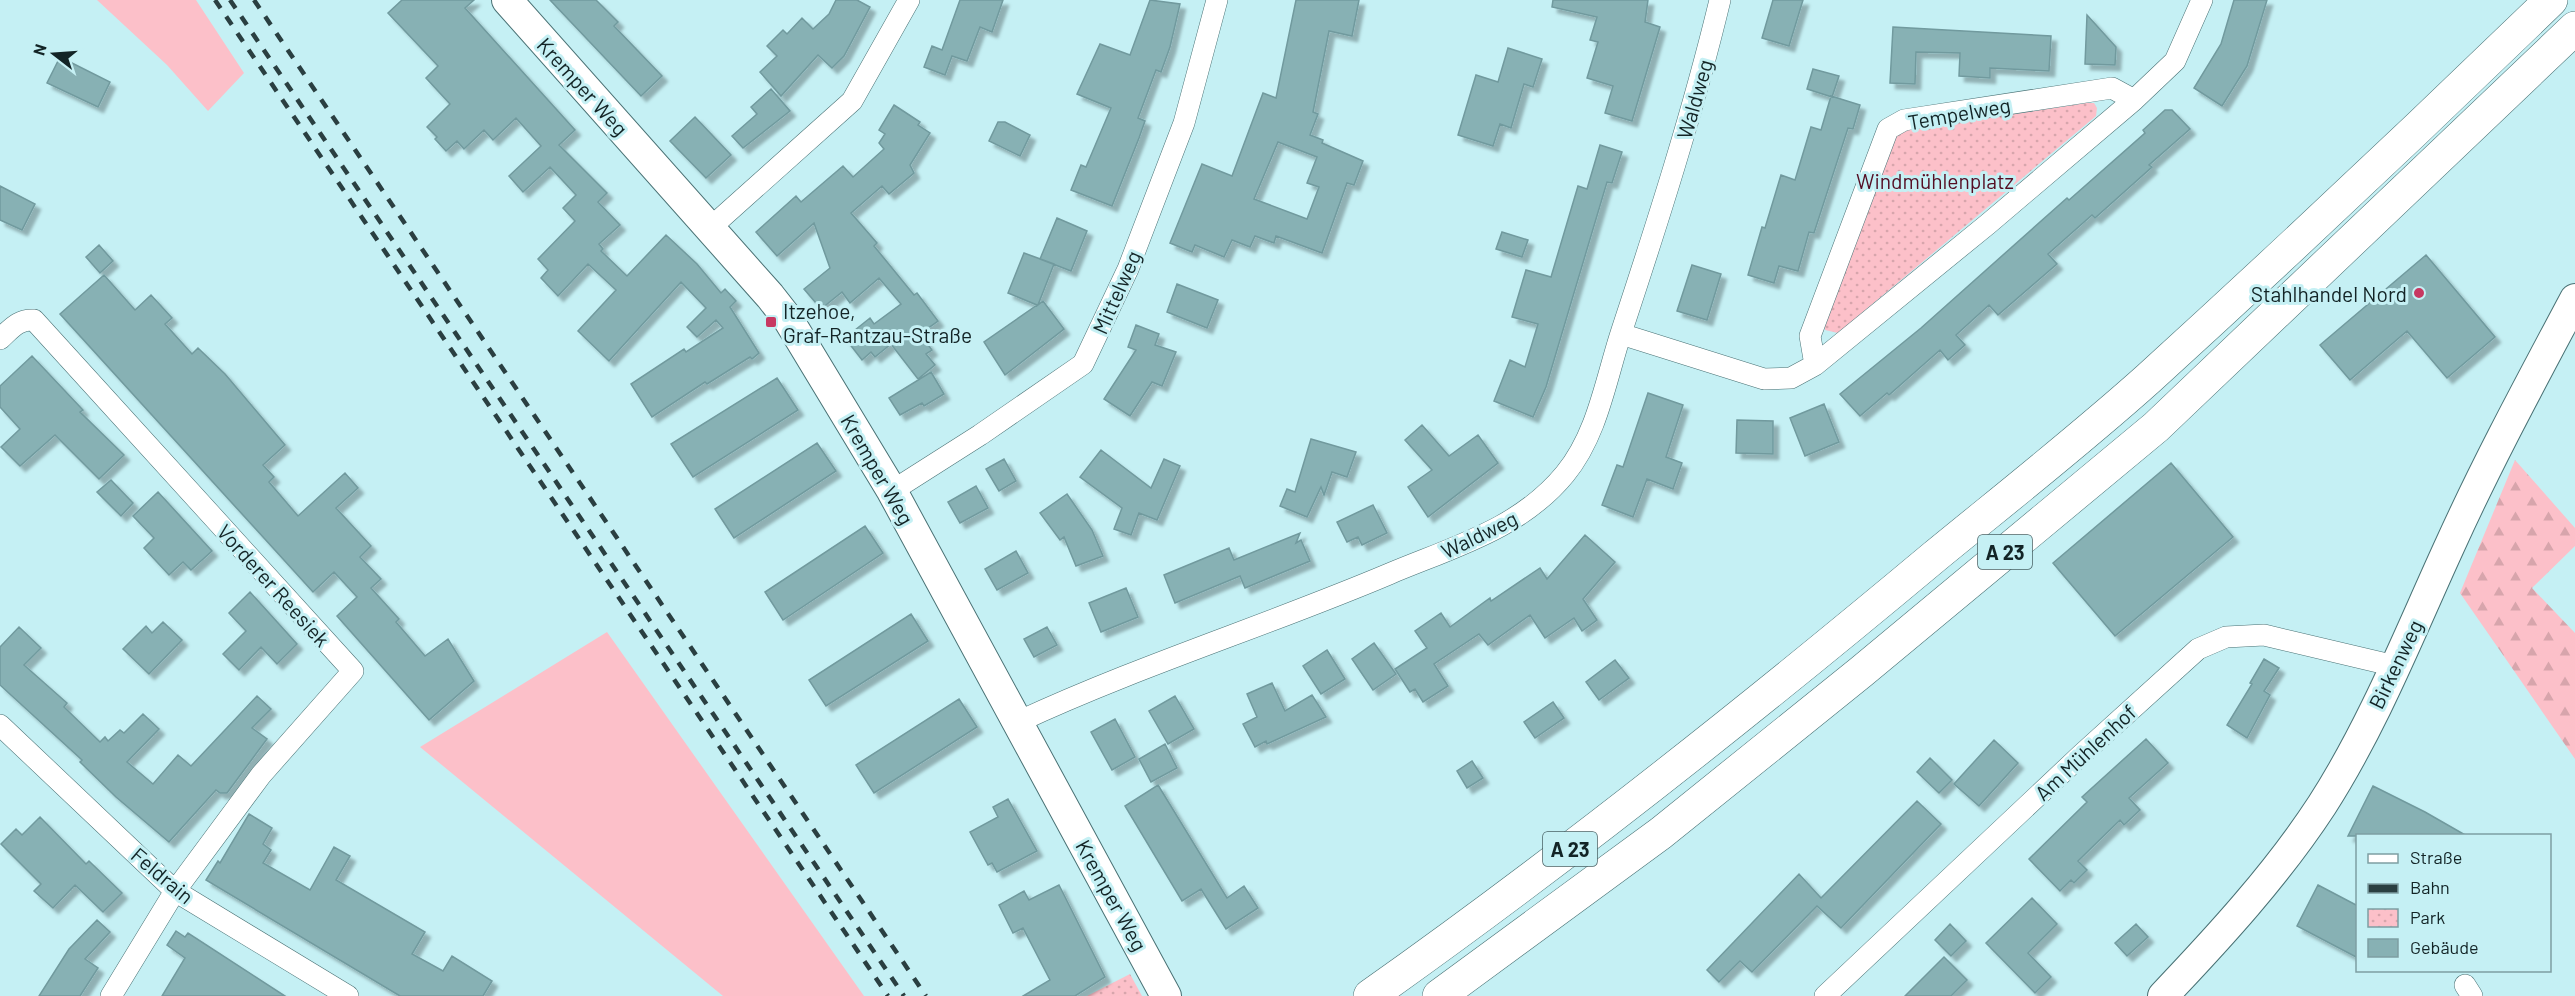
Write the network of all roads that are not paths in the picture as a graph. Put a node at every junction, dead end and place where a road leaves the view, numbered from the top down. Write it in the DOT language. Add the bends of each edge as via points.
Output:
graph roads {
  1 [pos="507,0"];
  2 [pos="909,0"];
  3 [pos="1217,0"];
  4 [pos="1720,0"];
  5 [pos="2202,0"];
  6 [pos="2551,0"];
  7 [pos="2575,28"];
  8 [pos="2134,100"];
  9 [pos="709,229"];
  10 [pos="2575,299"];
  11 [pos="1621,334"];
  12 [pos="0,339"];
  13 [pos="1815,365"];
  14 [pos="892,491"];
  15 [pos="2395,666"];
  16 [pos="1018,722"];
  17 [pos="0,725"];
  18 [pos="175,891"];
  19 [pos="111,996"];
  20 [pos="348,996"];
  21 [pos="1167,996"];
  22 [pos="1370,996"];
  23 [pos="1439,996"];
  24 [pos="1825,996"];
  25 [pos="2163,996"];
  1 -- 9 [label="street, Kremper Weg"];
  2 -- 9 [label="street" via="852,101"];
  3 -- 14 [label="street, Mittelweg" via="1184,123 1128,269 1083,364"];
  4 -- 11 [label="street, Waldweg" via="1705,64"];
  5 -- 8 [label="street" via="2175,62"];
  6 -- 22 [label="highway, A 23" via="2146,381 1766,697 1610,820"];
  7 -- 23 [label="highway, A 23" via="2156,427 1661,833"];
  8 -- 13 [label="street"];
  8 -- 13 [label="street, Tempelweg" via="2112,88 1904,120 1888,129 1810,336"];
  9 -- 14 [label="street, Kremper Weg" via="788,319"];
  10 -- 15 [label="street, Birkenweg" via="2450,543"];
  11 -- 13 [label="street" via="1764,379 1791,378"];
  11 -- 16 [label="street, Waldweg" via="1589,435 1566,473 1505,526 1296,613 1084,691"];
  12 -- 18 [label="street, Vorderer Reesiek" via="16,323 34,320 353,671 261,776"];
  14 -- 16 [label="street, Kremper Weg"];
  15 -- 24 [label="street, Am Mühlenhof" via="2264,635 2226,637 2198,649"];
  15 -- 25 [label="street, Birkenweg" via="2340,776 2315,814 2266,880"];
  16 -- 21 [label="street, Kremper Weg"];
  17 -- 18 [label="street, Feldrain"];
  18 -- 19 [label="street"];
  18 -- 20 [label="street, Feldrain"];
}
